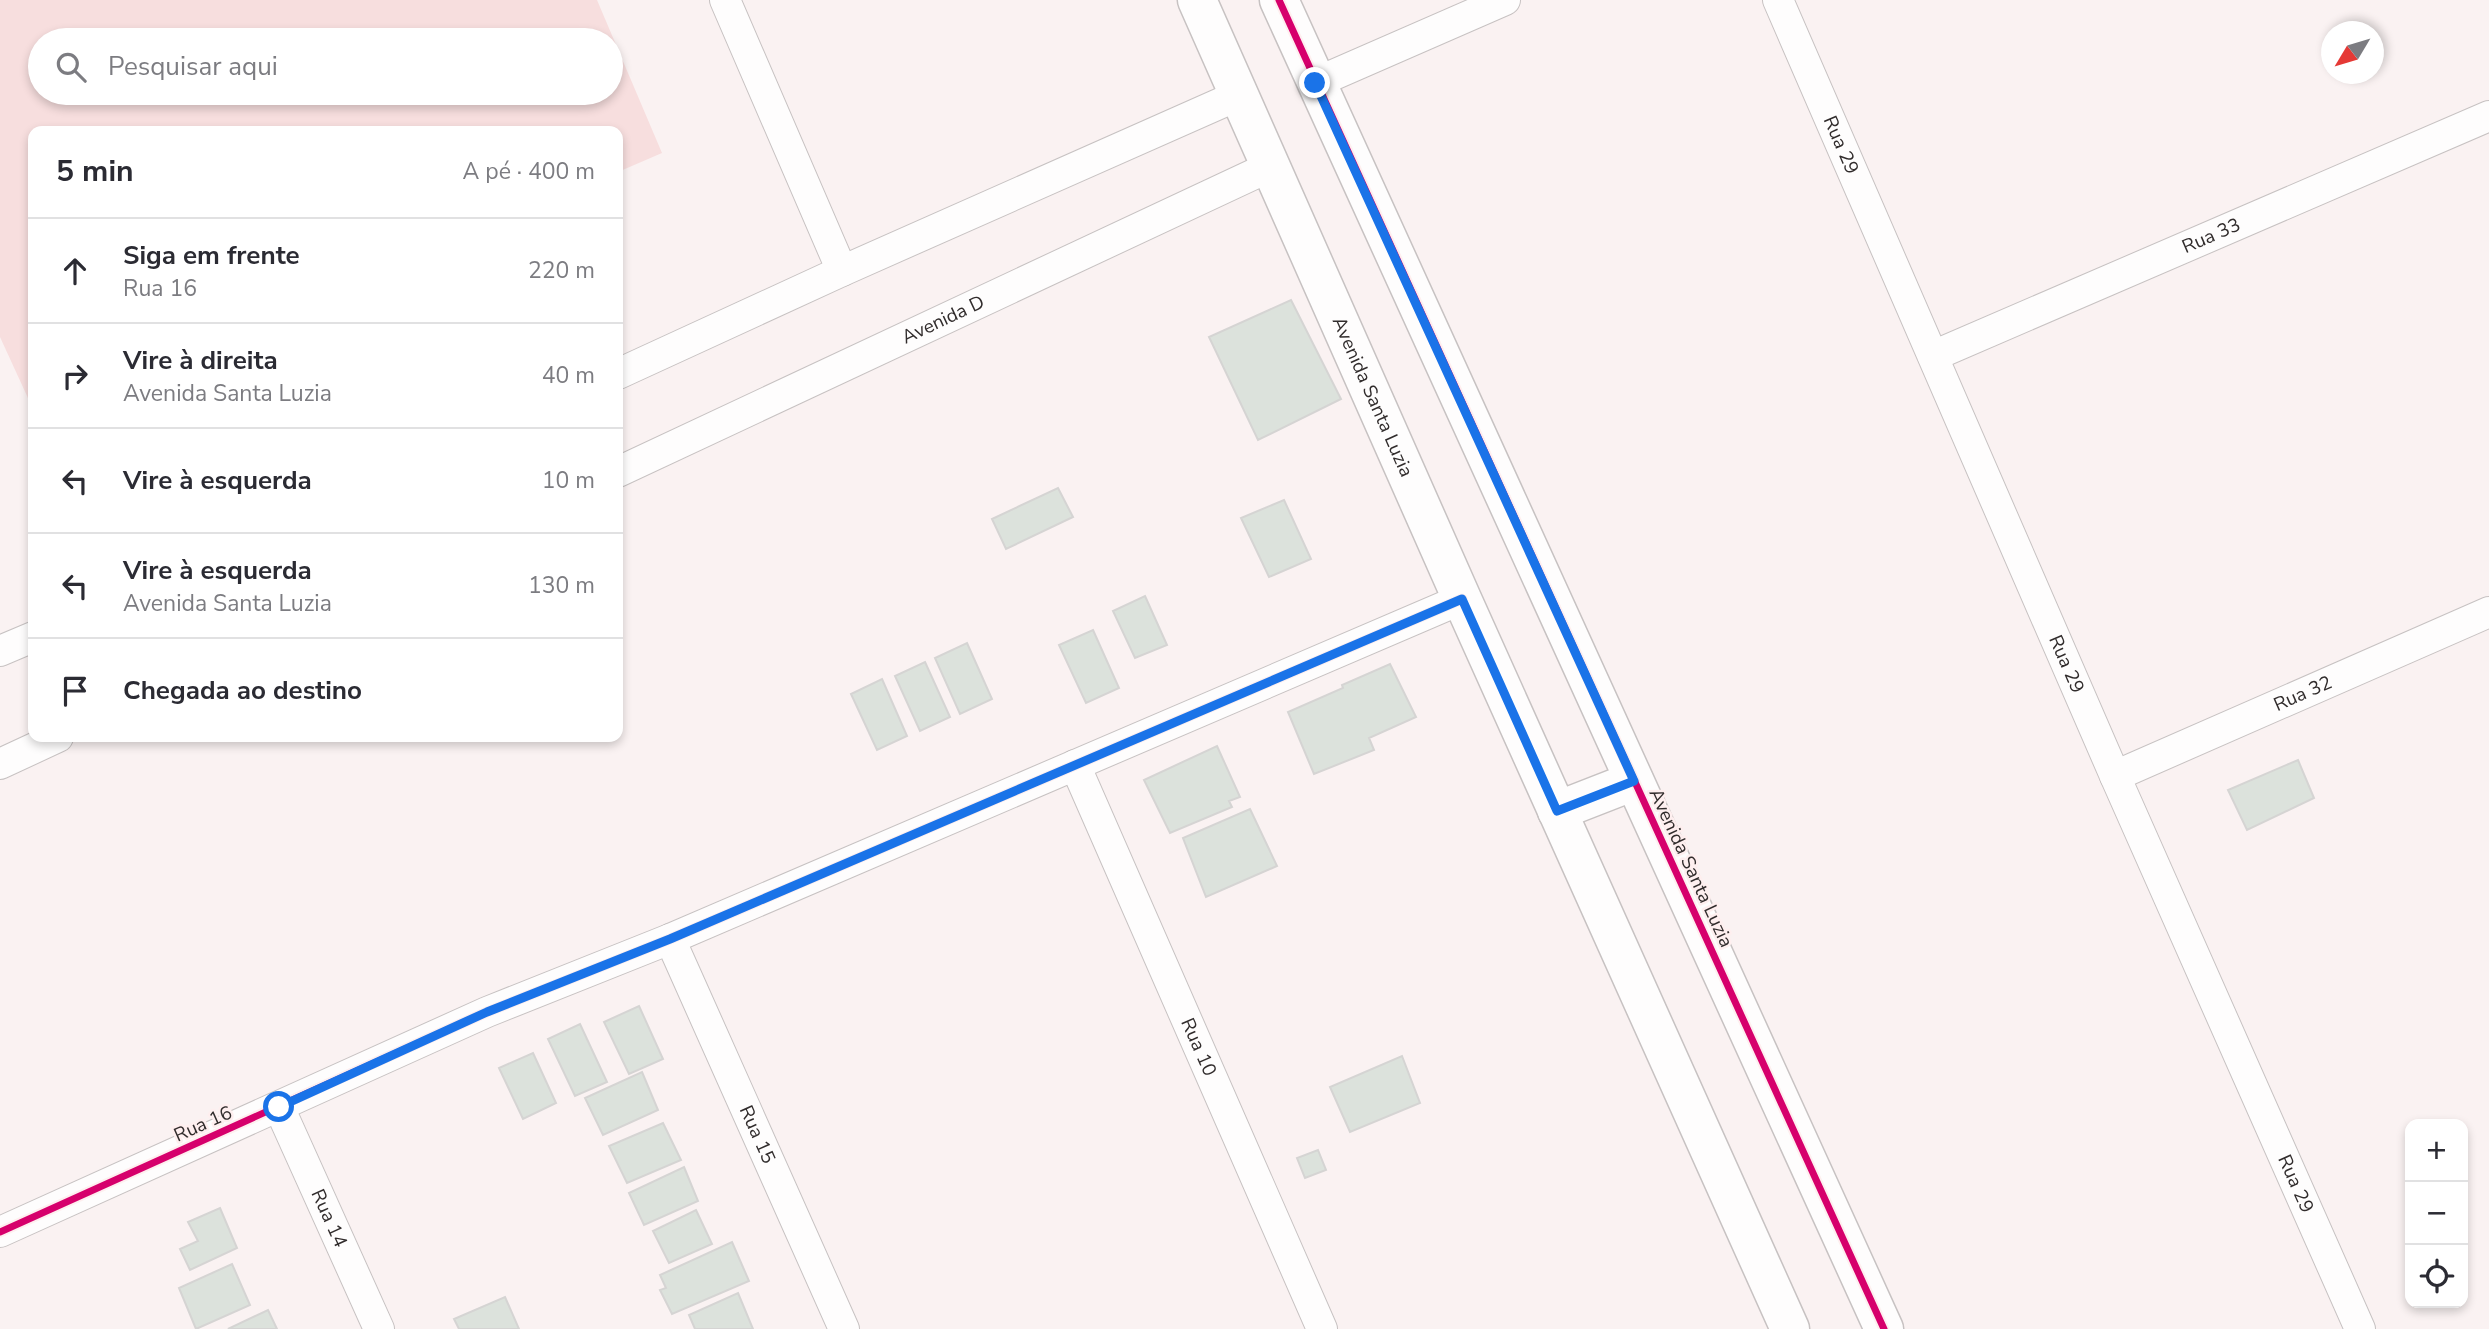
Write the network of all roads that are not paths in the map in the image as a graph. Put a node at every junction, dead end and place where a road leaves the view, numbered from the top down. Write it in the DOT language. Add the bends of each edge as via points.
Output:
graph roads {
  1 [pos="725,0"];
  2 [pos="1197,0"];
  3 [pos="1279,0"];
  4 [pos="1505,0"];
  5 [pos="1777,0"];
  6 [pos="1315,83"];
  7 [pos="1239,95"];
  8 [pos="2489,116"];
  9 [pos="1269,167"];
  10 [pos="842,271"];
  11 [pos="1933,356"];
  12 [pos="623,372"];
  13 [pos="623,470"];
  14 [pos="1462,599"];
  15 [pos="2489,612"];
  16 [pos="28,638"];
  17 [pos="0,651"];
  18 [pos="47,742"];
  19 [pos="0,764"];
  20 [pos="1076,765"];
  21 [pos="2115,776"];
  22 [pos="1634,781"];
  23 [pos="1557,811"];
  24 [pos="670,939"];
  25 [pos="279,1107"];
  26 [pos="0,1232"];
  27 [pos="379,1329"];
  28 [pos="844,1329"];
  29 [pos="1322,1329"];
  30 [pos="1790,1329"];
  31 [pos="1884,1329"];
  32 [pos="2360,1329"];
  1 -- 10 [label="street"];
  2 -- 7 [label="street, Avenida Santa Luzia"];
  3 -- 6 [label="street, Avenida Santa Luzia"];
  4 -- 6 [label="street"];
  5 -- 11 [label="street, Rua 29"];
  6 -- 22 [label="street, Avenida Santa Luzia"];
  7 -- 9 [label="street, Avenida Santa Luzia"];
  7 -- 10 [label="street"];
  8 -- 11 [label="street, Rua 33"];
  9 -- 13 [label="street, Avenida D"];
  9 -- 14 [label="street, Avenida Santa Luzia"];
  10 -- 12 [label="street"];
  11 -- 21 [label="street, Rua 29"];
  14 -- 20 [label="street, Rua 16"];
  14 -- 23 [label="street, Avenida Santa Luzia"];
  15 -- 21 [label="street, Rua 32"];
  16 -- 17 [label="street"];
  18 -- 19 [label="street"];
  20 -- 24 [label="street, Rua 16"];
  20 -- 29 [label="street, Rua 10"];
  21 -- 32 [label="street, Rua 29"];
  22 -- 23 [label="street"];
  22 -- 31 [label="street, Avenida Santa Luzia"];
  23 -- 30 [label="street, Avenida Santa Luzia"];
  24 -- 25 [label="street, Rua 16" via="487,1012"];
  24 -- 28 [label="street, Rua 15"];
  25 -- 26 [label="street, Rua 16"];
  25 -- 27 [label="street, Rua 14"];
}
